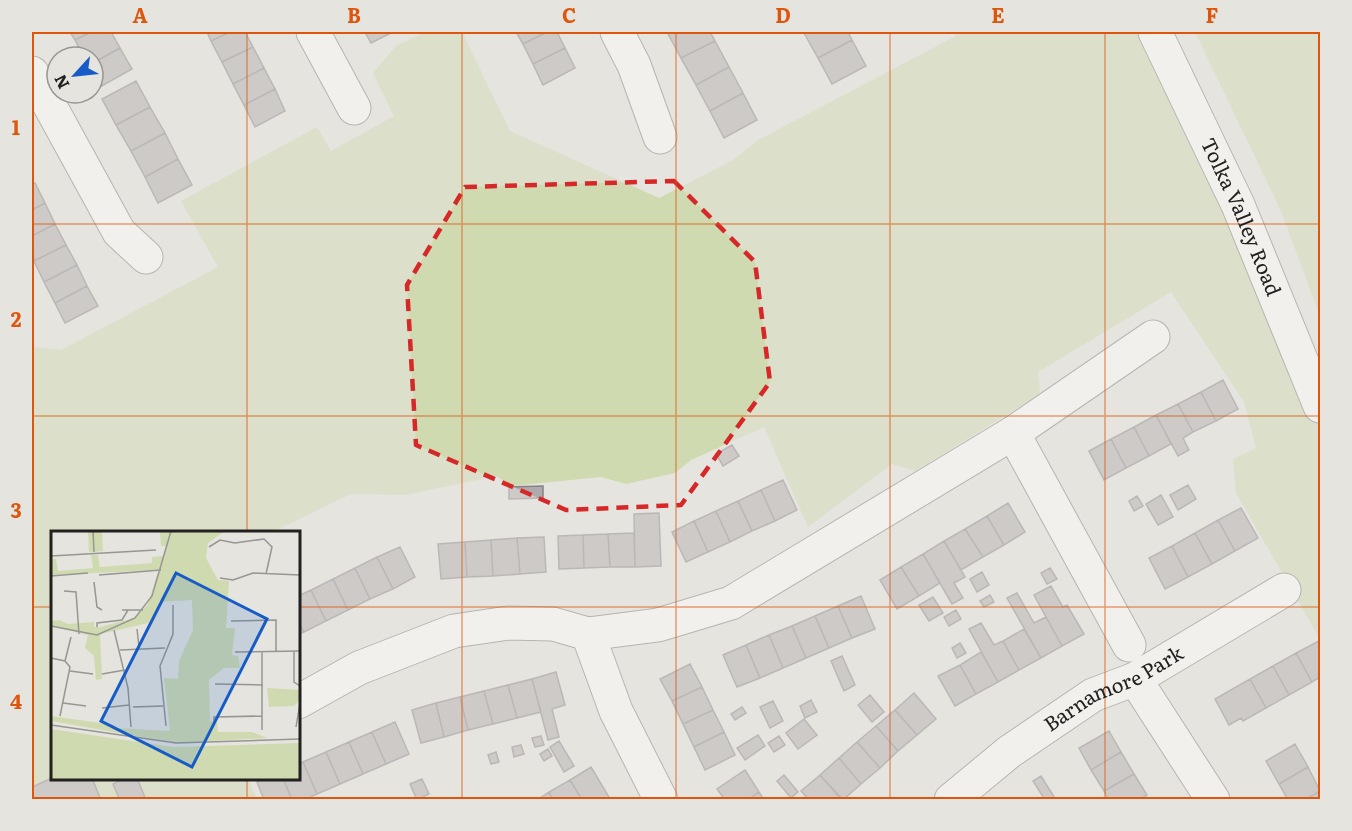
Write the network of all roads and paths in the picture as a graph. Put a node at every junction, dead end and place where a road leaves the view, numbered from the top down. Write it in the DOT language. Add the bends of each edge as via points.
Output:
graph roads {
  1 [pos="313,32"];
  2 [pos="617,32"];
  3 [pos="1155,32"];
  4 [pos="32,73"];
  5 [pos="354,108"];
  6 [pos="660,137"];
  7 [pos="146,257"];
  8 [pos="1153,337"];
  9 [pos="1320,406"];
  10 [pos="1013,433"];
  11 [pos="1284,590"];
  12 [pos="588,634"];
  13 [pos="1129,645"];
  14 [pos="1135,679"];
  15 [pos="300,701"];
  16 [pos="661,800"];
  17 [pos="951,800"];
  18 [pos="1213,800"];
  1 -- 5 [label="street"];
  2 -- 6 [label="street" via="634,65"];
  3 -- 9 [label="street, Tolka Valley Road" via="1238,205"];
  4 -- 7 [label="street" via="119,232"];
  8 -- 10 [label="street"];
  10 -- 12 [label="street" via="731,603 658,625"];
  10 -- 13 [label="street"];
  11 -- 14 [label="street, Barnamore Park"];
  12 -- 15 [label="street" via="553,624 508,623 454,631 359,668"];
  12 -- 16 [label="street" via="616,711"];
  14 -- 17 [label="street, Barnamore Park" via="1093,695 1009,752"];
  14 -- 18 [label="street"];
}
